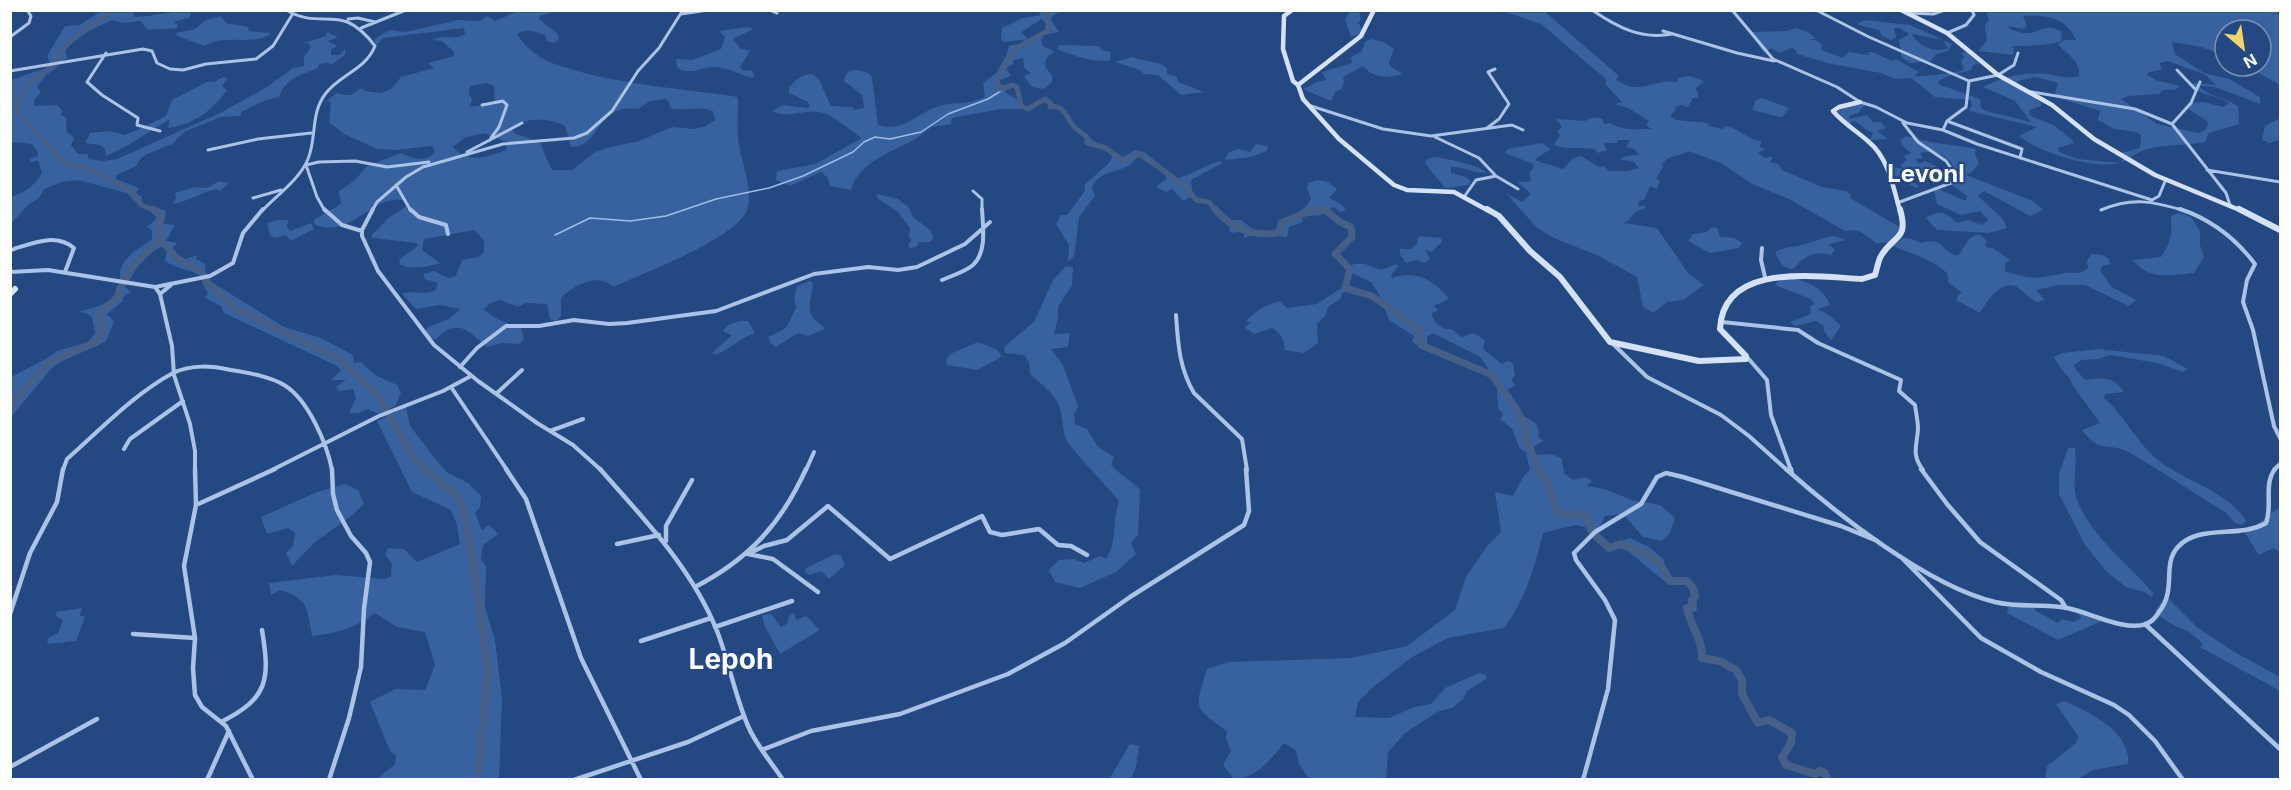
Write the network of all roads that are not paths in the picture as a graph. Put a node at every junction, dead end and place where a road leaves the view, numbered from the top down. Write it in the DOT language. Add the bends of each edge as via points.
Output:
graph roads {
  1 [pos="27,10"];
  2 [pos="286,10"];
  3 [pos="406,10"];
  4 [pos="708,10"];
  5 [pos="770,10"];
  6 [pos="1292,10"];
  7 [pos="1374,10"];
  8 [pos="1592,10"];
  9 [pos="1732,10"];
  10 [pos="1816,10"];
  11 [pos="1945,10"];
  12 [pos="1972,10"];
  13 [pos="1903,11"];
  14 [pos="682,12"];
  15 [pos="777,13"];
  16 [pos="291,15"];
  17 [pos="347,19"];
  18 [pos="376,22"];
  19 [pos="361,28"];
  20 [pos="1663,31"];
  21 [pos="1947,33"];
  22 [pos="1673,34"];
  23 [pos="10,37"];
  24 [pos="106,53"];
  25 [pos="2018,53"];
  26 [pos="1778,61"];
  27 [pos="1495,69"];
  28 [pos="2177,70"];
  29 [pos="10,71"];
  30 [pos="1998,75"];
  31 [pos="1969,81"];
  32 [pos="2200,82"];
  33 [pos="1298,85"];
  34 [pos="2196,90"];
  35 [pos="2024,91"];
  36 [pos="1860,102"];
  37 [pos="482,105"];
  38 [pos="1311,106"];
  39 [pos="1900,119"];
  40 [pos="1947,121"];
  41 [pos="522,123"];
  42 [pos="2172,124"];
  43 [pos="1486,129"];
  44 [pos="1523,130"];
  45 [pos="1943,130"];
  46 [pos="160,131"];
  47 [pos="311,133"];
  48 [pos="1435,137"];
  49 [pos="489,141"];
  50 [pos="208,150"];
  51 [pos="460,155"];
  52 [pos="2020,158"];
  53 [pos="439,161"];
  54 [pos="306,165"];
  55 [pos="2207,170"];
  56 [pos="1496,176"];
  57 [pos="2166,179"];
  58 [pos="2280,182"];
  59 [pos="396,185"];
  60 [pos="1518,189"];
  61 [pos="281,190"];
  62 [pos="973,191"];
  63 [pos="1464,197"];
  64 [pos="253,198"];
  65 [pos="2152,200"];
  66 [pos="1897,203"];
  67 [pos="2230,205"];
  68 [pos="2101,210"];
  69 [pos="990,222"];
  70 [pos="982,230"];
  71 [pos="2280,230"];
  72 [pos="362,231"];
  73 [pos="448,234"];
  74 [pos="1762,248"];
  75 [pos="10,250"];
  76 [pos="10,272"];
  77 [pos="66,272"];
  78 [pos="1765,277"];
  79 [pos="942,280"];
  80 [pos="171,284"];
  81 [pos="154,287"];
  82 [pos="160,294"];
  83 [pos="1176,315"];
  84 [pos="1721,322"];
  85 [pos="1610,342"];
  86 [pos="1746,356"];
  87 [pos="460,367"];
  88 [pos="522,370"];
  89 [pos="174,373"];
  90 [pos="471,376"];
  91 [pos="452,387"];
  92 [pos="497,393"];
  93 [pos="183,401"];
  94 [pos="583,419"];
  95 [pos="549,431"];
  96 [pos="2280,438"];
  97 [pos="324,443"];
  98 [pos="124,449"];
  99 [pos="814,452"];
  100 [pos="2280,464"];
  101 [pos="1792,474"];
  102 [pos="692,480"];
  103 [pos="196,505"];
  104 [pos="659,535"];
  105 [pos="665,542"];
  106 [pos="617,544"];
  107 [pos="1888,547"];
  108 [pos="1896,552"];
  109 [pos="748,554"];
  110 [pos="1087,555"];
  111 [pos="695,587"];
  112 [pos="818,592"];
  113 [pos="792,600"];
  114 [pos="2066,608"];
  115 [pos="10,614"];
  116 [pos="711,618"];
  117 [pos="2145,624"];
  118 [pos="715,627"];
  119 [pos="262,630"];
  120 [pos="133,634"];
  121 [pos="195,638"];
  122 [pos="641,641"];
  123 [pos="744,716"];
  124 [pos="97,719"];
  125 [pos="221,722"];
  126 [pos="230,731"];
  127 [pos="2280,749"];
  128 [pos="762,750"];
  129 [pos="633,761"];
  130 [pos="10,767"];
  131 [pos="207,780"];
  132 [pos="253,780"];
  133 [pos="329,780"];
  134 [pos="574,780"];
  135 [pos="641,780"];
  136 [pos="783,780"];
  137 [pos="1583,780"];
  138 [pos="2183,780"];
  1 -- 23 [label="street" via="30,22"];
  2 -- 16 [label="street"];
  3 -- 18 [label="street"];
  4 -- 14 [label="street"];
  5 -- 15 [label="street"];
  6 -- 33 [label="street" via="1284,16 1282,39 1293,81"];
  7 -- 33 [label="street" via="1361,36"];
  8 -- 22 [label="street" via="1643,36"];
  9 -- 26 [label="street"];
  10 -- 31 [label="street"];
  11 -- 13 [label="street" via="1933,14"];
  12 -- 21 [label="street" via="1973,18 1968,24"];
  13 -- 21 [label="street"];
  14 -- 51 [label="street" via="612,111 587,133 574,138 503,144"];
  16 -- 17 [label="street"];
  16 -- 24 [label="street" via="271,48 250,61 177,70 157,63 151,50"];
  17 -- 18 [label="street"];
  17 -- 19 [label="street"];
  18 -- 19 [label="street"];
  19 -- 47 [label="street" via="375,50 325,93 316,107"];
  20 -- 22 [label="street"];
  21 -- 30 [label="street"];
  22 -- 26 [label="street"];
  24 -- 29 [label="street"];
  24 -- 46 [label="street" via="87,82 138,118 137,125"];
  25 -- 30 [label="street" via="2014,65"];
  26 -- 36 [label="street" via="1837,87"];
  27 -- 43 [label="street" via="1488,72 1509,104"];
  28 -- 34 [label="street"];
  30 -- 31 [label="street"];
  30 -- 35 [label="street"];
  31 -- 40 [label="street" via="1966,107"];
  32 -- 34 [label="street"];
  33 -- 38 [label="street" via="1300,95"];
  34 -- 42 [label="street" via="2191,103"];
  35 -- 42 [label="street" via="2135,109"];
  35 -- 57 [label="street" via="2064,114 2094,139"];
  36 -- 39 [label="street"];
  36 -- 66 [label="street" via="1833,111 1871,143 1886,162"];
  37 -- 49 [label="street" via="507,105"];
  38 -- 48 [label="street" via="1383,129"];
  38 -- 63 [label="street" via="1349,148 1398,188 1451,191"];
  39 -- 45 [label="street"];
  39 -- 66 [label="street" via="1909,135 1949,161 1959,180"];
  40 -- 45 [label="street"];
  40 -- 52 [label="street" via="2022,149"];
  41 -- 49 [label="street"];
  42 -- 55 [label="street"];
  43 -- 44 [label="street" via="1512,125"];
  43 -- 48 [label="street"];
  45 -- 52 [label="street"];
  47 -- 50 [label="street"];
  47 -- 54 [label="street"];
  48 -- 56 [label="street" via="1479,158"];
  49 -- 51 [label="street"];
  51 -- 53 [label="street"];
  52 -- 65 [label="street"];
  53 -- 54 [label="street" via="387,167 355,161"];
  53 -- 59 [label="street"];
  54 -- 61 [label="street"];
  54 -- 72 [label="street" via="326,214 354,231"];
  55 -- 58 [label="street"];
  55 -- 67 [label="street" via="2226,193"];
  56 -- 60 [label="street"];
  56 -- 63 [label="street" via="1480,177 1470,184"];
  57 -- 65 [label="street" via="2159,196"];
  57 -- 67 [label="street"];
  59 -- 72 [label="street" via="372,209"];
  59 -- 73 [label="street" via="409,211 419,218 446,225"];
  61 -- 64 [label="street"];
  61 -- 80 [label="street" via="243,232 233,263 210,276"];
  62 -- 70 [label="street" via="981,197"];
  63 -- 85 [label="street" via="1499,216 1560,277"];
  65 -- 68 [label="street" via="2109,205"];
  65 -- 96 [label="street" via="2196,216 2220,230 2248,252 2255,264 2247,280 2244,302"];
  66 -- 78 [label="street" via="1903,230 1881,256 1873,277"];
  67 -- 71 [label="street"];
  69 -- 70 [label="street"];
  70 -- 79 [label="street" via="981,252 974,264"];
  70 -- 87 [label="street" via="965,244 917,267 868,267 814,274 712,312 620,324 573,320 539,326 510,325 492,335"];
  72 -- 87 [label="street" via="366,250 393,292 429,340"];
  74 -- 78 [label="street"];
  75 -- 77 [label="street" via="51,240 70,243 74,248"];
  76 -- 77 [label="street"];
  77 -- 81 [label="street"];
  78 -- 84 [label="street" via="1730,300"];
  80 -- 81 [label="street"];
  80 -- 82 [label="street"];
  81 -- 82 [label="street"];
  82 -- 89 [label="street"];
  83 -- 128 [label="street" via="1178,352 1189,385 1231,426 1244,445 1249,511 1244,525 1065,643 1008,675 900,714 811,731"];
  84 -- 86 [label="street" via="1725,336"];
  84 -- 114 [label="street" via="1798,330 1901,380 1899,391 1915,405 1915,454 1928,480 1980,542 2061,600"];
  85 -- 86 [label="street" via="1699,361 1741,361"];
  85 -- 101 [label="street" via="1638,370 1729,420"];
  86 -- 101 [label="street" via="1767,380 1771,415"];
  87 -- 90 [label="street"];
  88 -- 92 [label="street"];
  89 -- 93 [label="street"];
  89 -- 97 [label="street" via="191,367 215,367 284,385 303,403"];
  89 -- 115 [label="street" via="148,390 67,459 57,502 30,553"];
  90 -- 91 [label="street"];
  90 -- 92 [label="street"];
  91 -- 97 [label="street"];
  91 -- 129 [label="street" via="526,500 581,658"];
  92 -- 95 [label="street"];
  93 -- 98 [label="street" via="130,439"];
  93 -- 103 [label="street" via="193,437"];
  94 -- 95 [label="street"];
  95 -- 104 [label="street" via="594,462"];
  97 -- 103 [label="street"];
  97 -- 133 [label="street" via="331,459 337,510 368,557 370,568 359,681"];
  99 -- 109 [label="street" via="791,502"];
  100 -- 117 [label="street" via="2268,483 2266,524 2252,531 2195,536 2182,543 2170,560 2172,590 2168,603"];
  101 -- 107 [label="street"];
  102 -- 105 [label="street" via="666,526"];
  103 -- 121 [label="street" via="184,566"];
  104 -- 105 [label="street"];
  104 -- 106 [label="street"];
  105 -- 111 [label="street"];
  107 -- 108 [label="street"];
  107 -- 137 [label="street" via="1841,526 1683,477 1657,477 1641,504 1595,532 1574,553 1615,620 1608,688"];
  108 -- 114 [label="street" via="1987,600"];
  108 -- 138 [label="street" via="1981,638 2129,715 2155,741"];
  109 -- 110 [label="street" via="788,540 828,506 890,559 982,516 990,532 1002,536 1039,529 1058,545 1071,546"];
  109 -- 111 [label="street" via="728,571"];
  109 -- 112 [label="street" via="773,559"];
  111 -- 116 [label="street"];
  113 -- 118 [label="street"];
  114 -- 117 [label="street" via="2122,623"];
  116 -- 118 [label="street"];
  116 -- 122 [label="street"];
  117 -- 127 [label="street"];
  118 -- 123 [label="street"];
  119 -- 125 [label="street" via="267,668 264,681 249,704"];
  120 -- 121 [label="street"];
  121 -- 125 [label="street" via="195,694 202,707"];
  123 -- 128 [label="street"];
  123 -- 129 [label="street" via="688,742"];
  124 -- 130 [label="street"];
  125 -- 126 [label="street"];
  126 -- 131 [label="street"];
  126 -- 132 [label="street"];
  128 -- 136 [label="street"];
  129 -- 134 [label="street"];
  129 -- 135 [label="street"];
}
